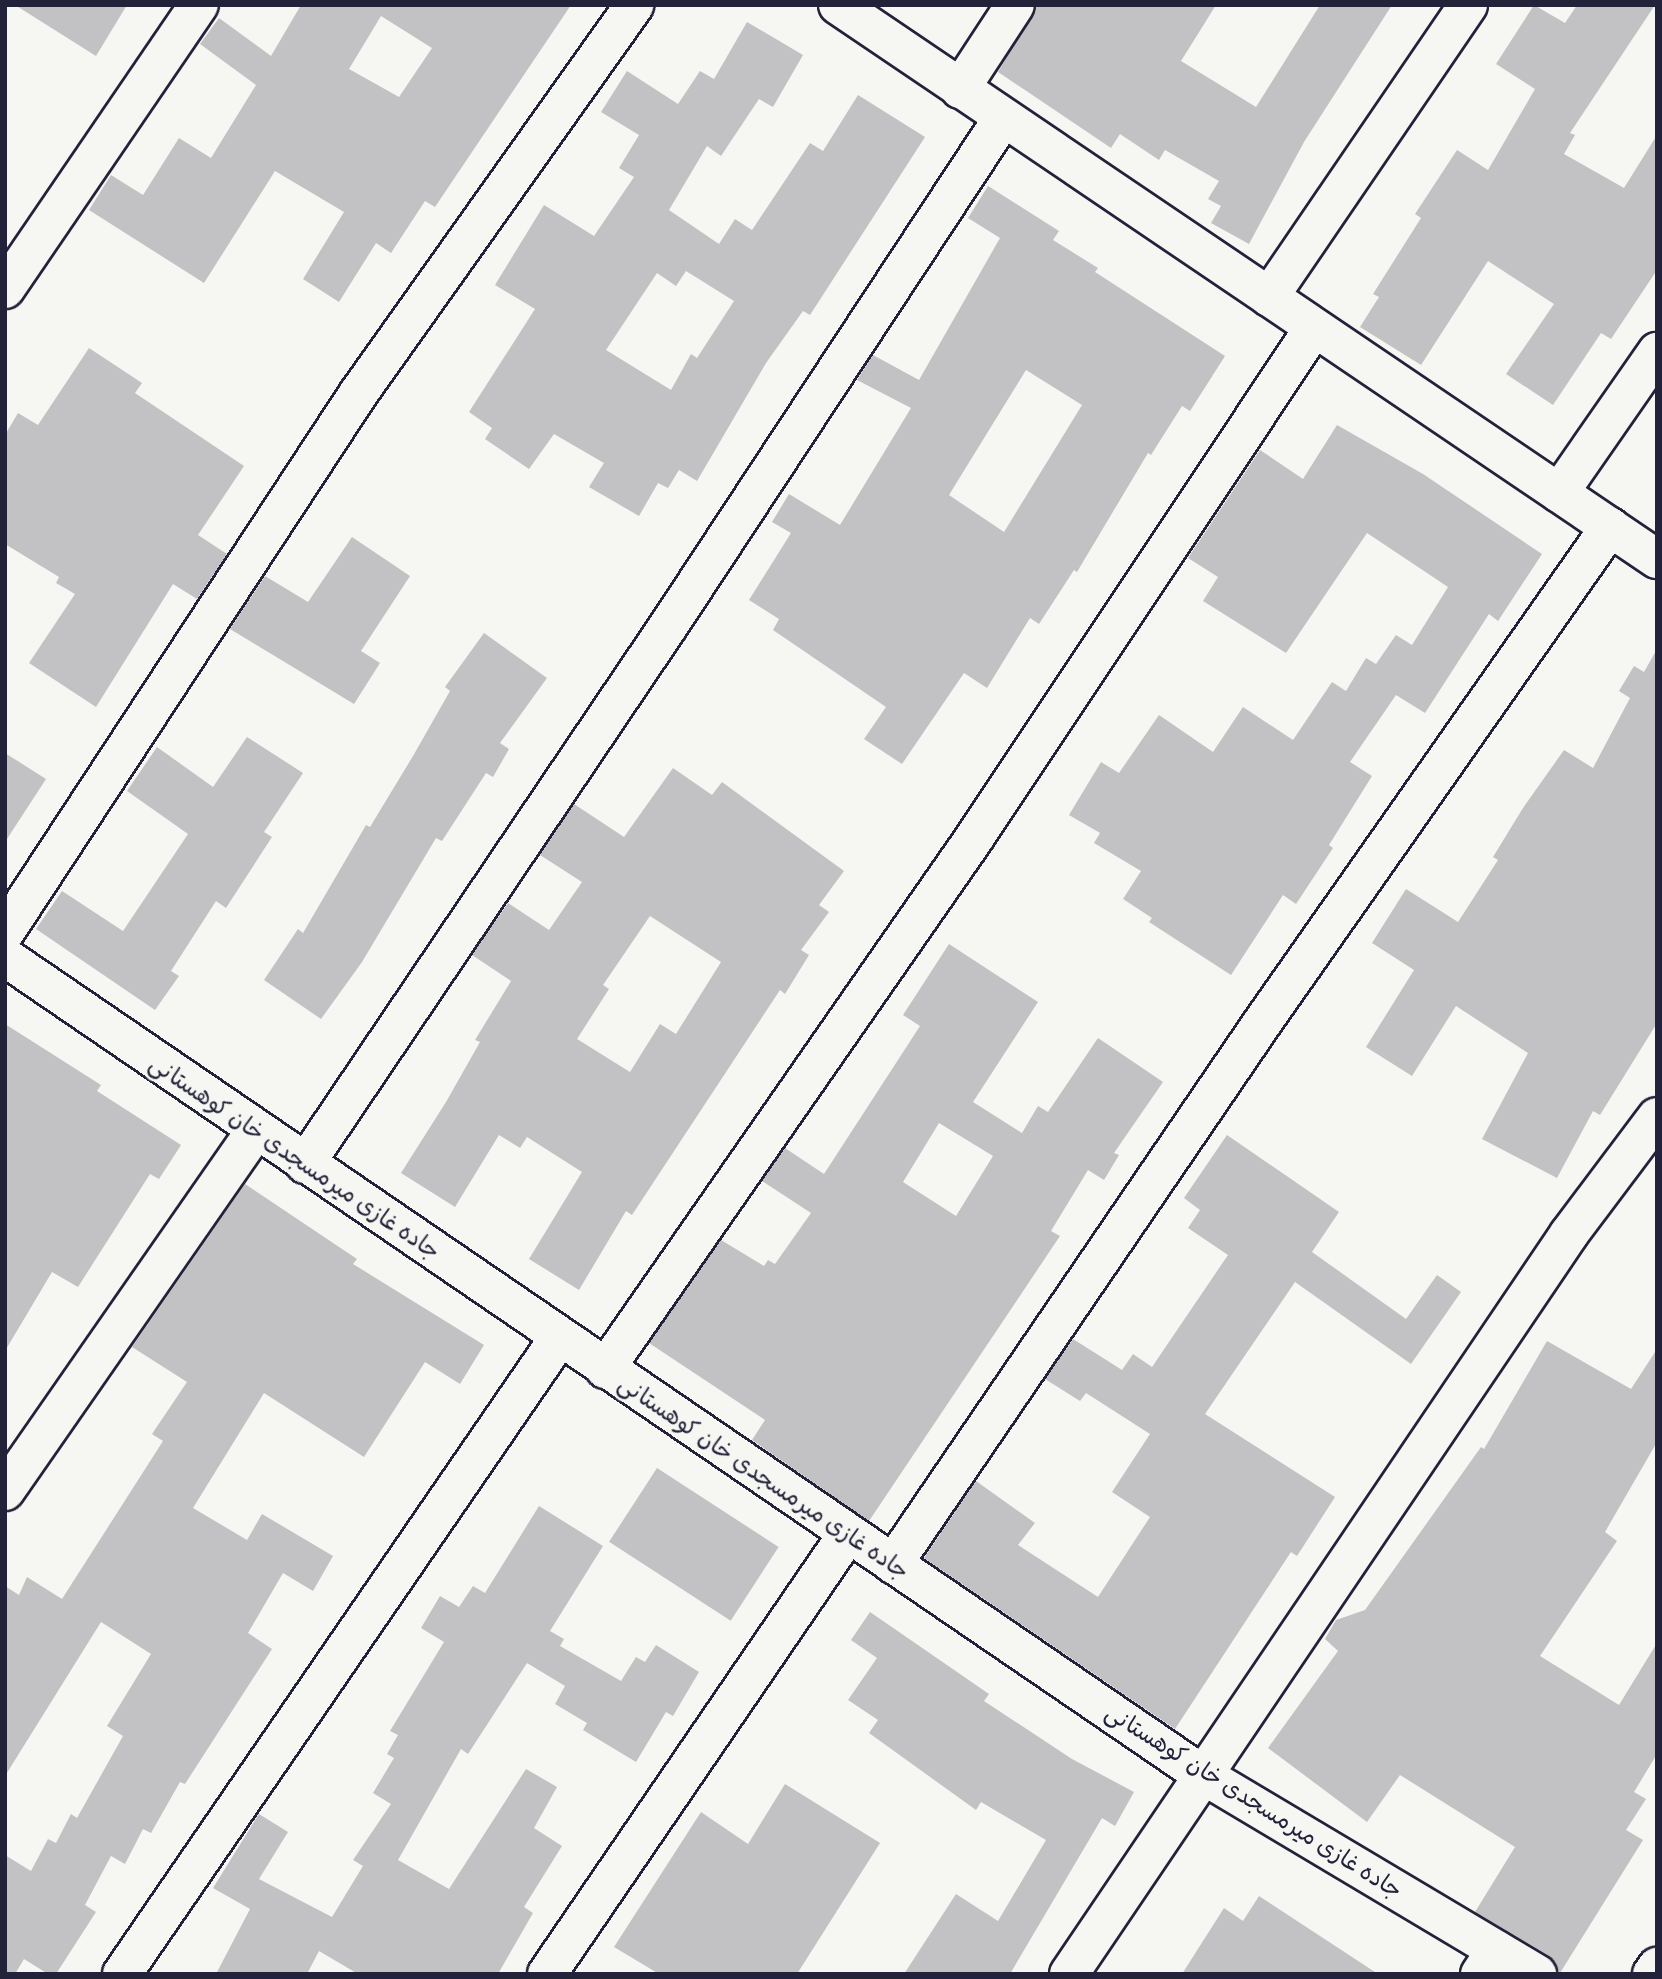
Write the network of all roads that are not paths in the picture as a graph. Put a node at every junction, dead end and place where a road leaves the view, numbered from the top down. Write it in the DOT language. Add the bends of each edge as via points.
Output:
graph roads {
  1 [pos="199,5"];
  2 [pos="634,5"];
  3 [pos="838,5"];
  4 [pos="1015,5"];
  5 [pos="1468,5"];
  6 [pos="960,89"];
  7 [pos="1003,118"];
  8 [pos="5,289"];
  9 [pos="1269,297"];
  10 [pos="1314,328"];
  11 [pos="1657,352"];
  12 [pos="1559,493"];
  13 [pos="1610,527"];
  14 [pos="1657,559"];
  15 [pos="5,932"];
  16 [pos="5,957"];
  17 [pos="1657,1117"];
  18 [pos="255,1130"];
  19 [pos="305,1164"];
  20 [pos="559,1338"];
  21 [pos="604,1368"];
  22 [pos="5,1491"];
  23 [pos="846,1535"];
  24 [pos="893,1564"];
  25 [pos="1203,1775"];
  26 [pos="1488,1962"];
  27 [pos="1657,1967"];
  28 [pos="122,1974"];
  29 [pos="547,1974"];
  30 [pos="1069,1974"];
  31 [pos="1537,1974"];
  32 [pos="1652,1974"];
  1 -- 8 [label="street"];
  2 -- 15 [label="street" via="358,394"];
  3 -- 6 [label="street"];
  4 -- 6 [label="street"];
  5 -- 9 [label="street"];
  6 -- 7 [label="street"];
  7 -- 9 [label="street"];
  7 -- 19 [label="street" via="669,625"];
  9 -- 10 [label="street"];
  10 -- 12 [label="street"];
  10 -- 21 [label="street" via="975,837"];
  11 -- 12 [label="street"];
  12 -- 13 [label="street"];
  13 -- 14 [label="street"];
  13 -- 24 [label="street" via="1262,1023"];
  16 -- 18 [label="street, جاده غازی میرمسجدی خان کوهستانی"];
  17 -- 25 [label="street" via="1569,1234"];
  18 -- 19 [label="street, جاده غازی میرمسجدی خان کوهستانی"];
  18 -- 22 [label="street"];
  19 -- 20 [label="street, جاده غازی میرمسجدی خان کوهستانی"];
  20 -- 21 [label="street, جاده غازی میرمسجدی خان کوهستانی"];
  20 -- 28 [label="street"];
  21 -- 23 [label="street, جاده غازی میرمسجدی خان کوهستانی"];
  23 -- 24 [label="street, جاده غازی میرمسجدی خان کوهستانی"];
  23 -- 29 [label="street"];
  24 -- 25 [label="street, جاده غازی میرمسجدی خان کوهستانی"];
  25 -- 26 [label="street, جاده غازی میرمسجدی خان کوهستانی"];
  25 -- 30 [label="street"];
  26 -- 31 [label="street, جاده غازی میرمسجدی خان کوهستانی"];
  27 -- 32 [label="street"];
}
